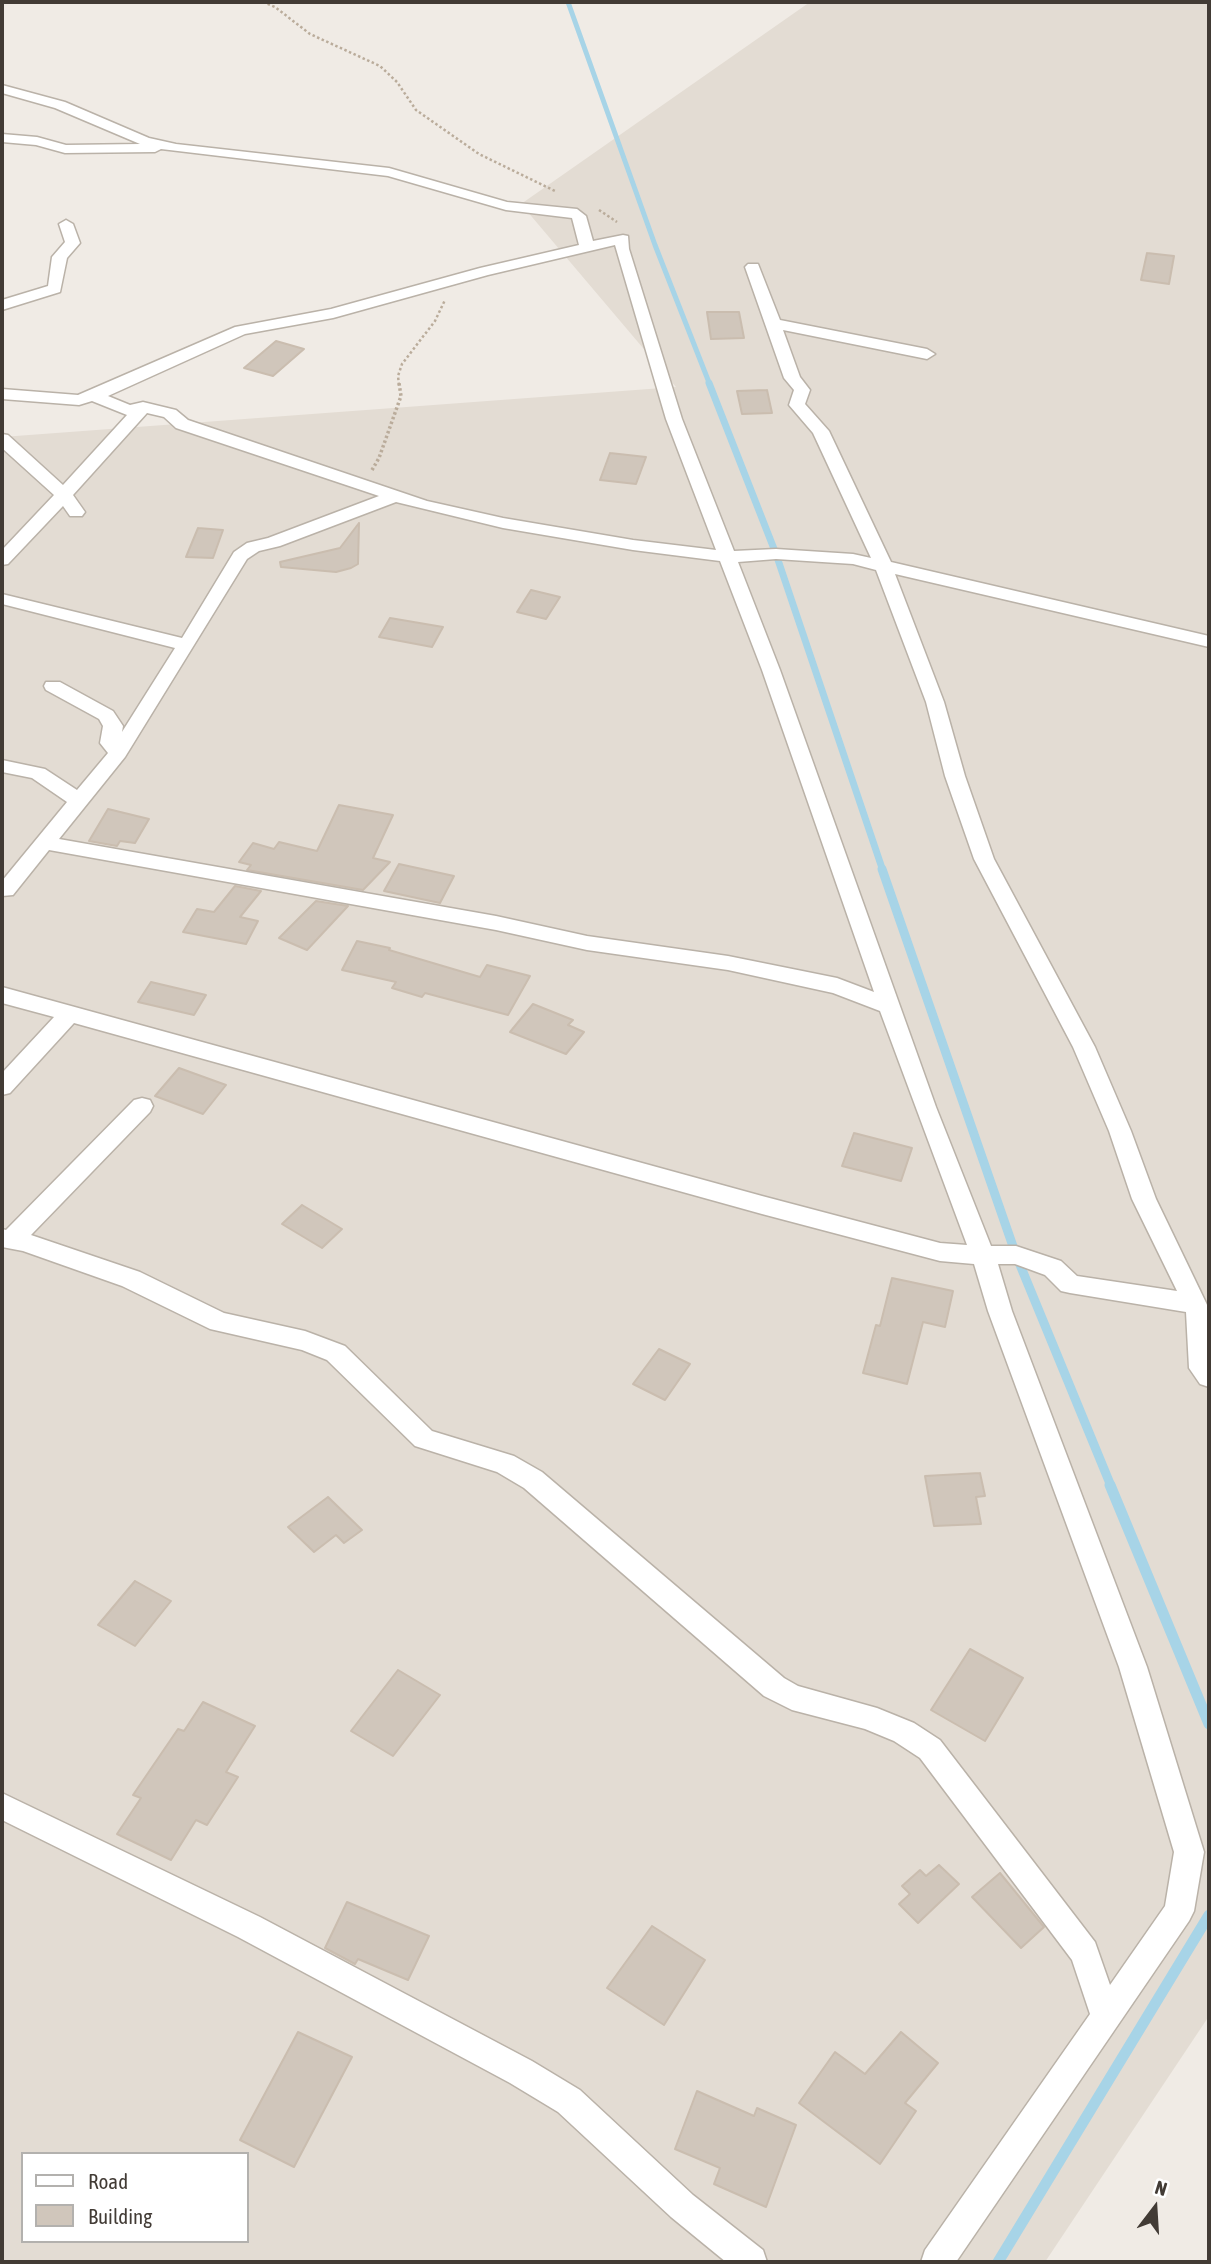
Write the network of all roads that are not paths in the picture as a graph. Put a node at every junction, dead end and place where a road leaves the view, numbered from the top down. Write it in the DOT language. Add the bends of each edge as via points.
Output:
graph roads {
  1 [pos="2,89"];
  2 [pos="2,138"];
  3 [pos="176,148"];
  4 [pos="66,224"];
  5 [pos="587,247"];
  6 [pos="753,267"];
  7 [pos="2,305"];
  8 [pos="774,324"];
  9 [pos="927,354"];
  10 [pos="2,394"];
  11 [pos="94,396"];
  12 [pos="143,407"];
  13 [pos="2,439"];
  14 [pos="64,495"];
  15 [pos="394,496"];
  16 [pos="76,512"];
  17 [pos="727,557"];
  18 [pos="2,560"];
  19 [pos="883,567"];
  20 [pos="2,599"];
  21 [pos="1209,641"];
  22 [pos="187,645"];
  23 [pos="53,686"];
  24 [pos="118,753"];
  25 [pos="2,766"];
  26 [pos="79,801"];
  27 [pos="45,843"];
  28 [pos="3,891"];
  29 [pos="2,995"];
  30 [pos="890,1006"];
  31 [pos="69,1014"];
  32 [pos="2,1087"];
  33 [pos="142,1106"];
  34 [pos="6,1239"];
  35 [pos="983,1255"];
  36 [pos="1201,1310"];
  37 [pos="1209,1377"];
  38 [pos="2,1806"];
  39 [pos="1106,2018"];
  40 [pos="751,2262"];
  41 [pos="937,2262"];
  1 -- 3 [label="street"];
  2 -- 3 [label="street" via="65,149"];
  3 -- 5 [label="street" via="389,172 506,206 572,212 579,216"];
  4 -- 7 [label="street" via="73,243 60,257 55,289"];
  5 -- 11 [label="street" via="333,313 241,330"];
  5 -- 17 [label="street" via="624,239 622,249 674,419"];
  6 -- 8 [label="street"];
  8 -- 9 [label="street"];
  8 -- 19 [label="street" via="792,378 802,390 797,405 821,431"];
  10 -- 11 [label="street" via="60,400"];
  11 -- 12 [label="street" via="128,410"];
  12 -- 14 [label="street"];
  12 -- 15 [label="street"];
  13 -- 14 [label="street"];
  14 -- 16 [label="street"];
  14 -- 18 [label="street"];
  15 -- 17 [label="street" via="503,523"];
  15 -- 22 [label="street" via="253,547 240,556"];
  17 -- 19 [label="street" via="776,554 853,559"];
  17 -- 30 [label="street"];
  19 -- 21 [label="street"];
  19 -- 36 [label="street" via="936,702 984,859 1084,1047 1144,1199"];
  20 -- 22 [label="street"];
  22 -- 24 [label="street"];
  23 -- 24 [label="street" via="106,715 113,726 110,743"];
  24 -- 26 [label="street"];
  25 -- 26 [label="street" via="38,773"];
  26 -- 27 [label="street"];
  27 -- 28 [label="street"];
  27 -- 30 [label="street" via="587,943 728,963 837,986"];
  29 -- 31 [label="street"];
  30 -- 35 [label="street"];
  31 -- 32 [label="street"];
  31 -- 35 [label="street" via="940,1252"];
  33 -- 34 [label="street"];
  34 -- 39 [label="street" via="131,1279 219,1322 304,1340 336,1353 424,1439 505,1464 533,1480 774,1686 792,1697 904,1732 930,1749 1084,1952"];
  35 -- 36 [label="street" via="1017,1255 1052,1268 1070,1284"];
  35 -- 39 [label="street" via="1133,1667 1189,1852 1179,1911"];
  36 -- 37 [label="street" via="1201,1368"];
  38 -- 40 [label="street" via="249,1927 550,2089"];
  39 -- 41 [label="street"];
}
